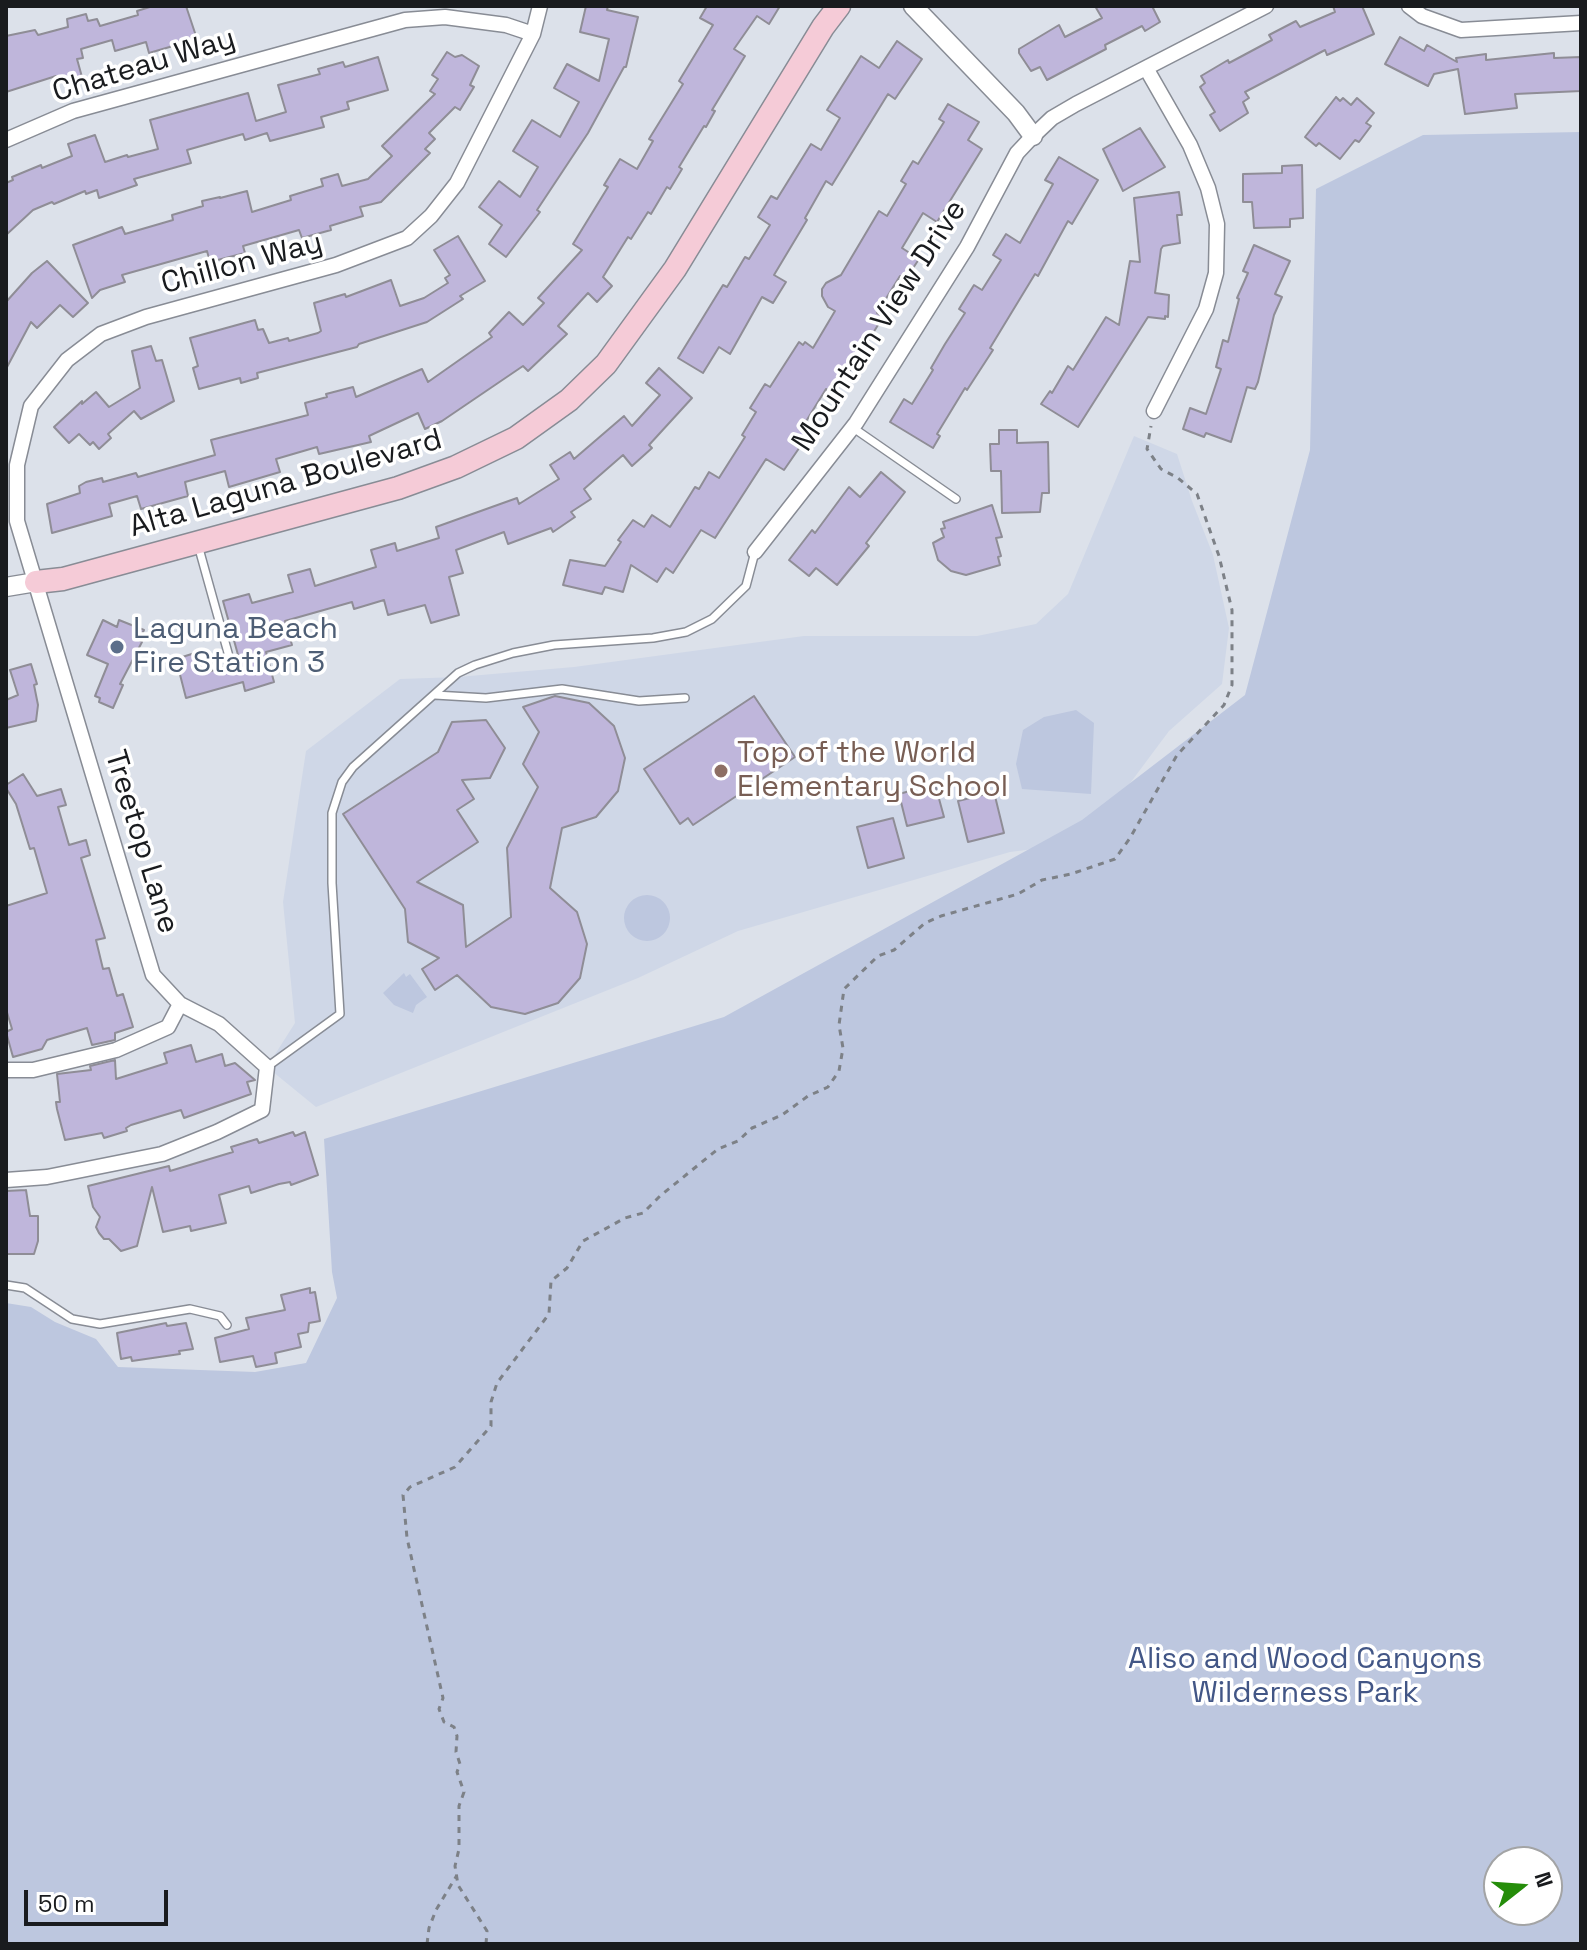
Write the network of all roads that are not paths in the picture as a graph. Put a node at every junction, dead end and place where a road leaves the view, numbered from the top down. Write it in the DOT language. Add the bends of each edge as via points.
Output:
graph roads {
  1 [pos="540,6"];
  2 [pos="839,6"];
  3 [pos="913,6"];
  4 [pos="1266,6"];
  5 [pos="1409,6"];
  6 [pos="1581,23"];
  7 [pos="533,34"];
  8 [pos="1146,68"];
  9 [pos="1033,136"];
  10 [pos="6,140"];
  11 [pos="1154,411"];
  12 [pos="852,427"];
  13 [pos="956,499"];
  14 [pos="197,543"];
  15 [pos="755,552"];
  16 [pos="36,582"];
  17 [pos="6,587"];
  18 [pos="230,660"];
  19 [pos="435,695"];
  20 [pos="685,698"];
  21 [pos="180,1004"];
  22 [pos="267,1067"];
  23 [pos="6,1070"];
  24 [pos="6,1180"];
  25 [pos="6,1285"];
  26 [pos="227,1325"];
  1 -- 7 [label="street, Chillon Way"];
  2 -- 14 [label="main road, Alta Laguna Boulevard" via="675,269 606,364 569,400 516,438 456,467"];
  3 -- 9 [label="street"];
  4 -- 8 [label="street, Mountain View Drive"];
  5 -- 6 [label="street" via="1461,30"];
  7 -- 10 [label="street, Chateau Way" via="445,17 405,20 73,111"];
  7 -- 16 [label="street, Chillon Way" via="457,183 407,238 336,265 146,317 101,334 67,360 31,406 17,465 17,521"];
  8 -- 9 [label="street, Mountain View Drive" via="1052,118"];
  8 -- 11 [label="street" via="1190,145 1217,224 1216,273 1206,309"];
  9 -- 12 [label="street, Mountain View Drive" via="1017,153 967,247"];
  12 -- 13 [label="lane"];
  12 -- 15 [label="street, Mountain View Drive"];
  14 -- 16 [label="main road, Alta Laguna Boulevard"];
  14 -- 18 [label="lane"];
  15 -- 19 [label="lane, Mountain View Drive" via="746,586 712,619 686,632 513,653 458,673"];
  16 -- 17 [label="street, Alta Laguna Boulevard"];
  16 -- 21 [label="street, Treetop Lane" via="153,975"];
  19 -- 20 [label="lane" via="486,698 562,689 639,701"];
  19 -- 22 [label="lane, Mountain View Drive" via="342,782 332,813 340,1014"];
  21 -- 22 [label="street, Treetop Lane" via="219,1024"];
  21 -- 23 [label="street" via="168,1027 116,1050 33,1070"];
  22 -- 24 [label="street" via="262,1110 217,1132 162,1154"];
  25 -- 26 [label="lane" via="25,1288 72,1319 100,1324 190,1309 220,1316"];
}
